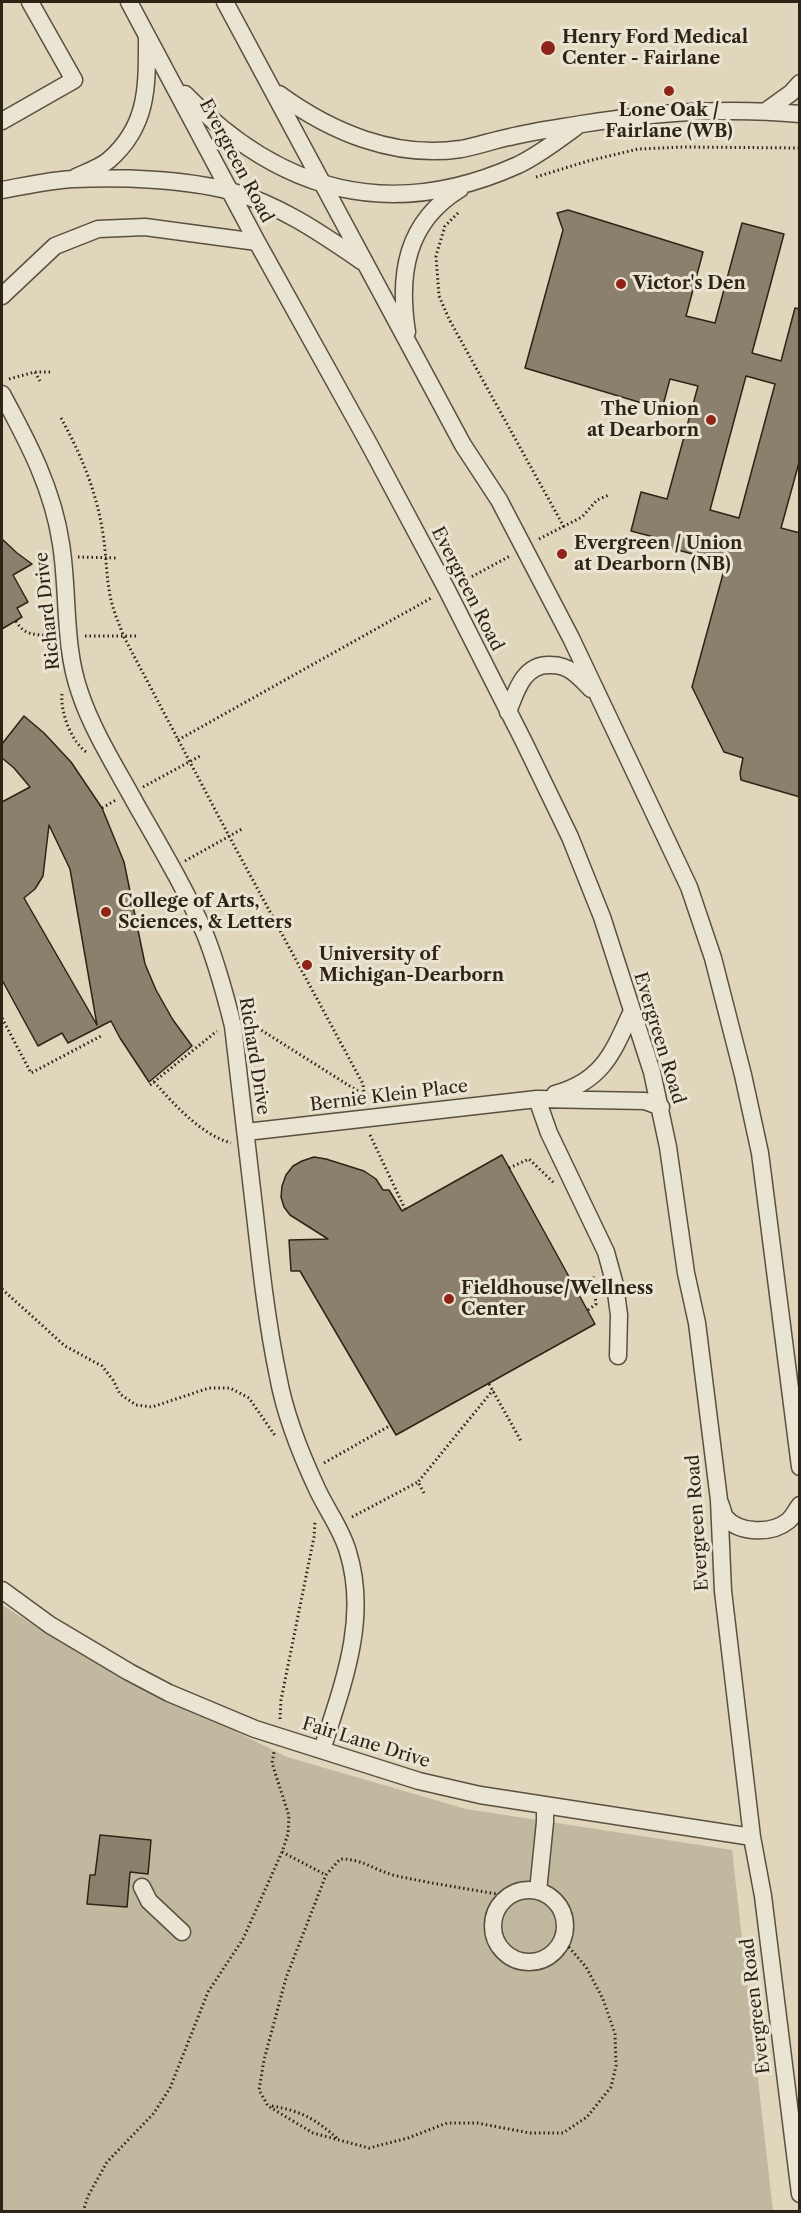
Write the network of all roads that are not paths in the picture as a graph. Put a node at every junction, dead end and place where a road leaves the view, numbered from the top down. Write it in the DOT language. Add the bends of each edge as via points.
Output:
graph roads {
  1 [pos="30,2"];
  2 [pos="129,2"];
  3 [pos="225,2"];
  4 [pos="147,35"];
  5 [pos="172,81"];
  6 [pos="800,83"];
  7 [pos="274,89"];
  8 [pos="766,111"];
  9 [pos="800,114"];
  10 [pos="2,121"];
  11 [pos="582,124"];
  12 [pos="73,179"];
  13 [pos="324,185"];
  14 [pos="467,185"];
  15 [pos="2,190"];
  16 [pos="231,191"];
  17 [pos="257,242"];
  18 [pos="367,264"];
  19 [pos="2,296"];
  20 [pos="409,345"];
  21 [pos="4,386"];
  22 [pos="598,695"];
  23 [pos="508,712"];
  24 [pos="632,1011"];
  25 [pos="537,1099"];
  26 [pos="661,1107"];
  27 [pos="241,1138"];
  28 [pos="618,1356"];
  29 [pos="800,1467"];
  30 [pos="719,1500"];
  31 [pos="800,1505"];
  32 [pos="2,1590"];
  33 [pos="322,1750"];
  34 [pos="545,1806"];
  35 [pos="752,1837"];
  36 [pos="142,1887"];
  37 [pos="538,1891"];
  38 [pos="182,1932"];
  39 [pos="800,2137"];
  40 [pos="795,2163"];
  41 [pos="800,2194"];
  1 -- 10 [label="street" via="74,80"];
  2 -- 4 [label="street, Evergreen Road"];
  3 -- 7 [label="street"];
  4 -- 5 [label="street, Evergreen Road"];
  4 -- 12 [label="street" via="143,107 133,134 108,161"];
  5 -- 13 [label="street" via="219,125 257,152"];
  5 -- 16 [label="street, Evergreen Road"];
  6 -- 8 [label="street"];
  7 -- 11 [label="street" via="304,112 336,129 369,142 404,149 461,149"];
  7 -- 13 [label="street"];
  8 -- 9 [label="street"];
  8 -- 11 [label="street" via="696,110"];
  11 -- 14 [label="street" via="520,164"];
  12 -- 15 [label="street"];
  12 -- 16 [label="street" via="133,180"];
  13 -- 14 [label="street" via="392,195"];
  13 -- 18 [label="street"];
  14 -- 20 [label="street" via="432,212 409,250 402,289"];
  16 -- 17 [label="street, Evergreen Road"];
  16 -- 18 [label="street" via="303,223"];
  17 -- 19 [label="street" via="145,227 98,229 55,246"];
  17 -- 23 [label="street, Evergreen Road" via="368,441"];
  18 -- 20 [label="street"];
  20 -- 22 [label="street" via="525,548"];
  21 -- 27 [label="street, Richard Drive" via="57,516 72,668 80,695 194,912 215,960 232,1026"];
  22 -- 23 [label="street" via="572,671 541,664 526,674"];
  22 -- 29 [label="street" via="689,887 713,958 760,1153"];
  23 -- 24 [label="street, Evergreen Road" via="570,837"];
  24 -- 25 [label="street, Bernie Klein Place" via="610,1058 585,1083"];
  24 -- 26 [label="street, Evergreen Road"];
  25 -- 26 [label="street, Bernie Klein Place" via="603,1098 645,1101"];
  25 -- 27 [label="street, Bernie Klein Place"];
  25 -- 28 [label="street" via="549,1133 606,1252 619,1316"];
  26 -- 30 [label="street, Evergreen Road" via="697,1323"];
  27 -- 33 [label="street, Richard Drive" via="278,1380 309,1471 343,1536 353,1569 356,1621 352,1653"];
  30 -- 31 [label="street" via="726,1517 738,1526 756,1530 772,1529 788,1521"];
  30 -- 35 [label="street, Evergreen Road" via="723,1591"];
  32 -- 33 [label="street, Fair Lane Drive" via="89,1649 170,1693 231,1720"];
  33 -- 34 [label="street, Fair Lane Drive" via="419,1781"];
  34 -- 35 [label="street, Fair Lane Drive"];
  34 -- 37 [label="street"];
  35 -- 40 [label="street, Evergreen Road" via="763,1896"];
  36 -- 38 [label="street" via="149,1901"];
  37 -- 37 [label="street" via="558,1905 565,1928 551,1954 535,1962 522,1962 506,1954 495,1939 494,1915 509,1896"];
  39 -- 40 [label="street"];
  40 -- 41 [label="street, Evergreen Road"];
}
